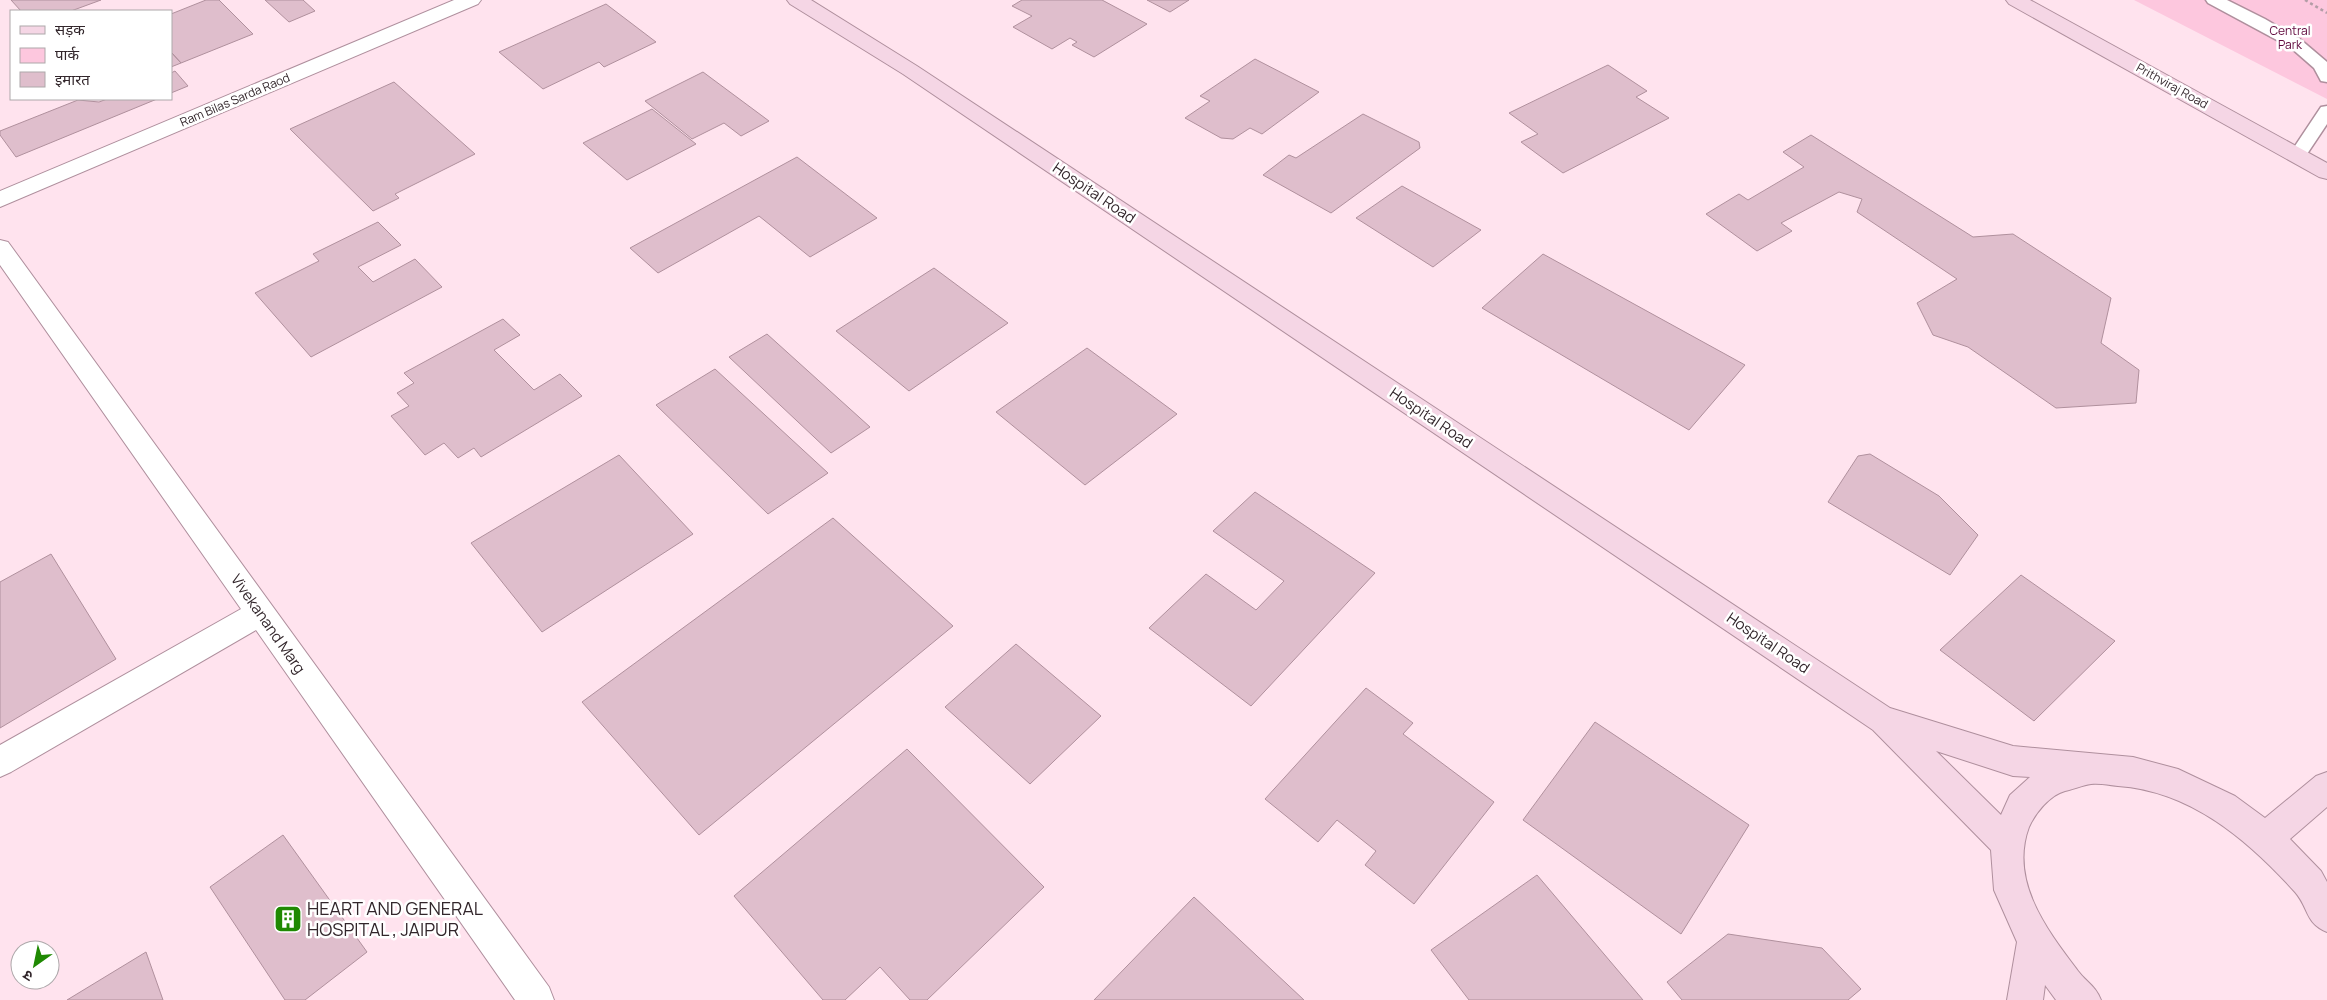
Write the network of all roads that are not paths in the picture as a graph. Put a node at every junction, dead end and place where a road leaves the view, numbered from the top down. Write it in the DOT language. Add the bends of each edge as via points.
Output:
graph roads {
  1 [pos="471,0"];
  2 [pos="797,0"];
  3 [pos="2016,0"];
  4 [pos="2214,0"];
  5 [pos="2327,77"];
  6 [pos="2327,111"];
  7 [pos="2297,156"];
  8 [pos="2327,172"];
  9 [pos="0,200"];
  10 [pos="0,248"];
  11 [pos="260,613"];
  12 [pos="1881,719"];
  13 [pos="0,762"];
  14 [pos="2092,769"];
  15 [pos="2327,786"];
  16 [pos="2266,838"];
  17 [pos="2007,843"];
  18 [pos="2327,914"];
  19 [pos="2034,942"];
  20 [pos="536,1000"];
  21 [pos="2024,1000"];
  22 [pos="2083,1000"];
  1 -- 9 [label="street, Ram Bilas Sarda Raod"];
  2 -- 12 [label="street, Hospital Road" via="910,70"];
  3 -- 7 [label="street, Prithviraj Road"];
  4 -- 5 [label="lane" via="2287,37 2325,68"];
  6 -- 7 [label="lane"];
  7 -- 8 [label="street, Prithviraj Road"];
  10 -- 11 [label="street, Vivekanand Marg"];
  11 -- 13 [label="street"];
  11 -- 20 [label="street, Vivekanand Marg"];
  12 -- 14 [label="street, Hospital Road" via="2013,761"];
  12 -- 17 [label="street"];
  14 -- 16 [label="street, Hospital Road" via="2133,772 2178,784 2224,807"];
  14 -- 17 [label="street" via="2050,780 2020,806"];
  15 -- 16 [label="street"];
  16 -- 18 [label="street, Hospital Road" via="2309,883"];
  17 -- 19 [label="street" via="2011,890"];
  19 -- 21 [label="street"];
  19 -- 22 [label="street" via="2068,987"];
}
